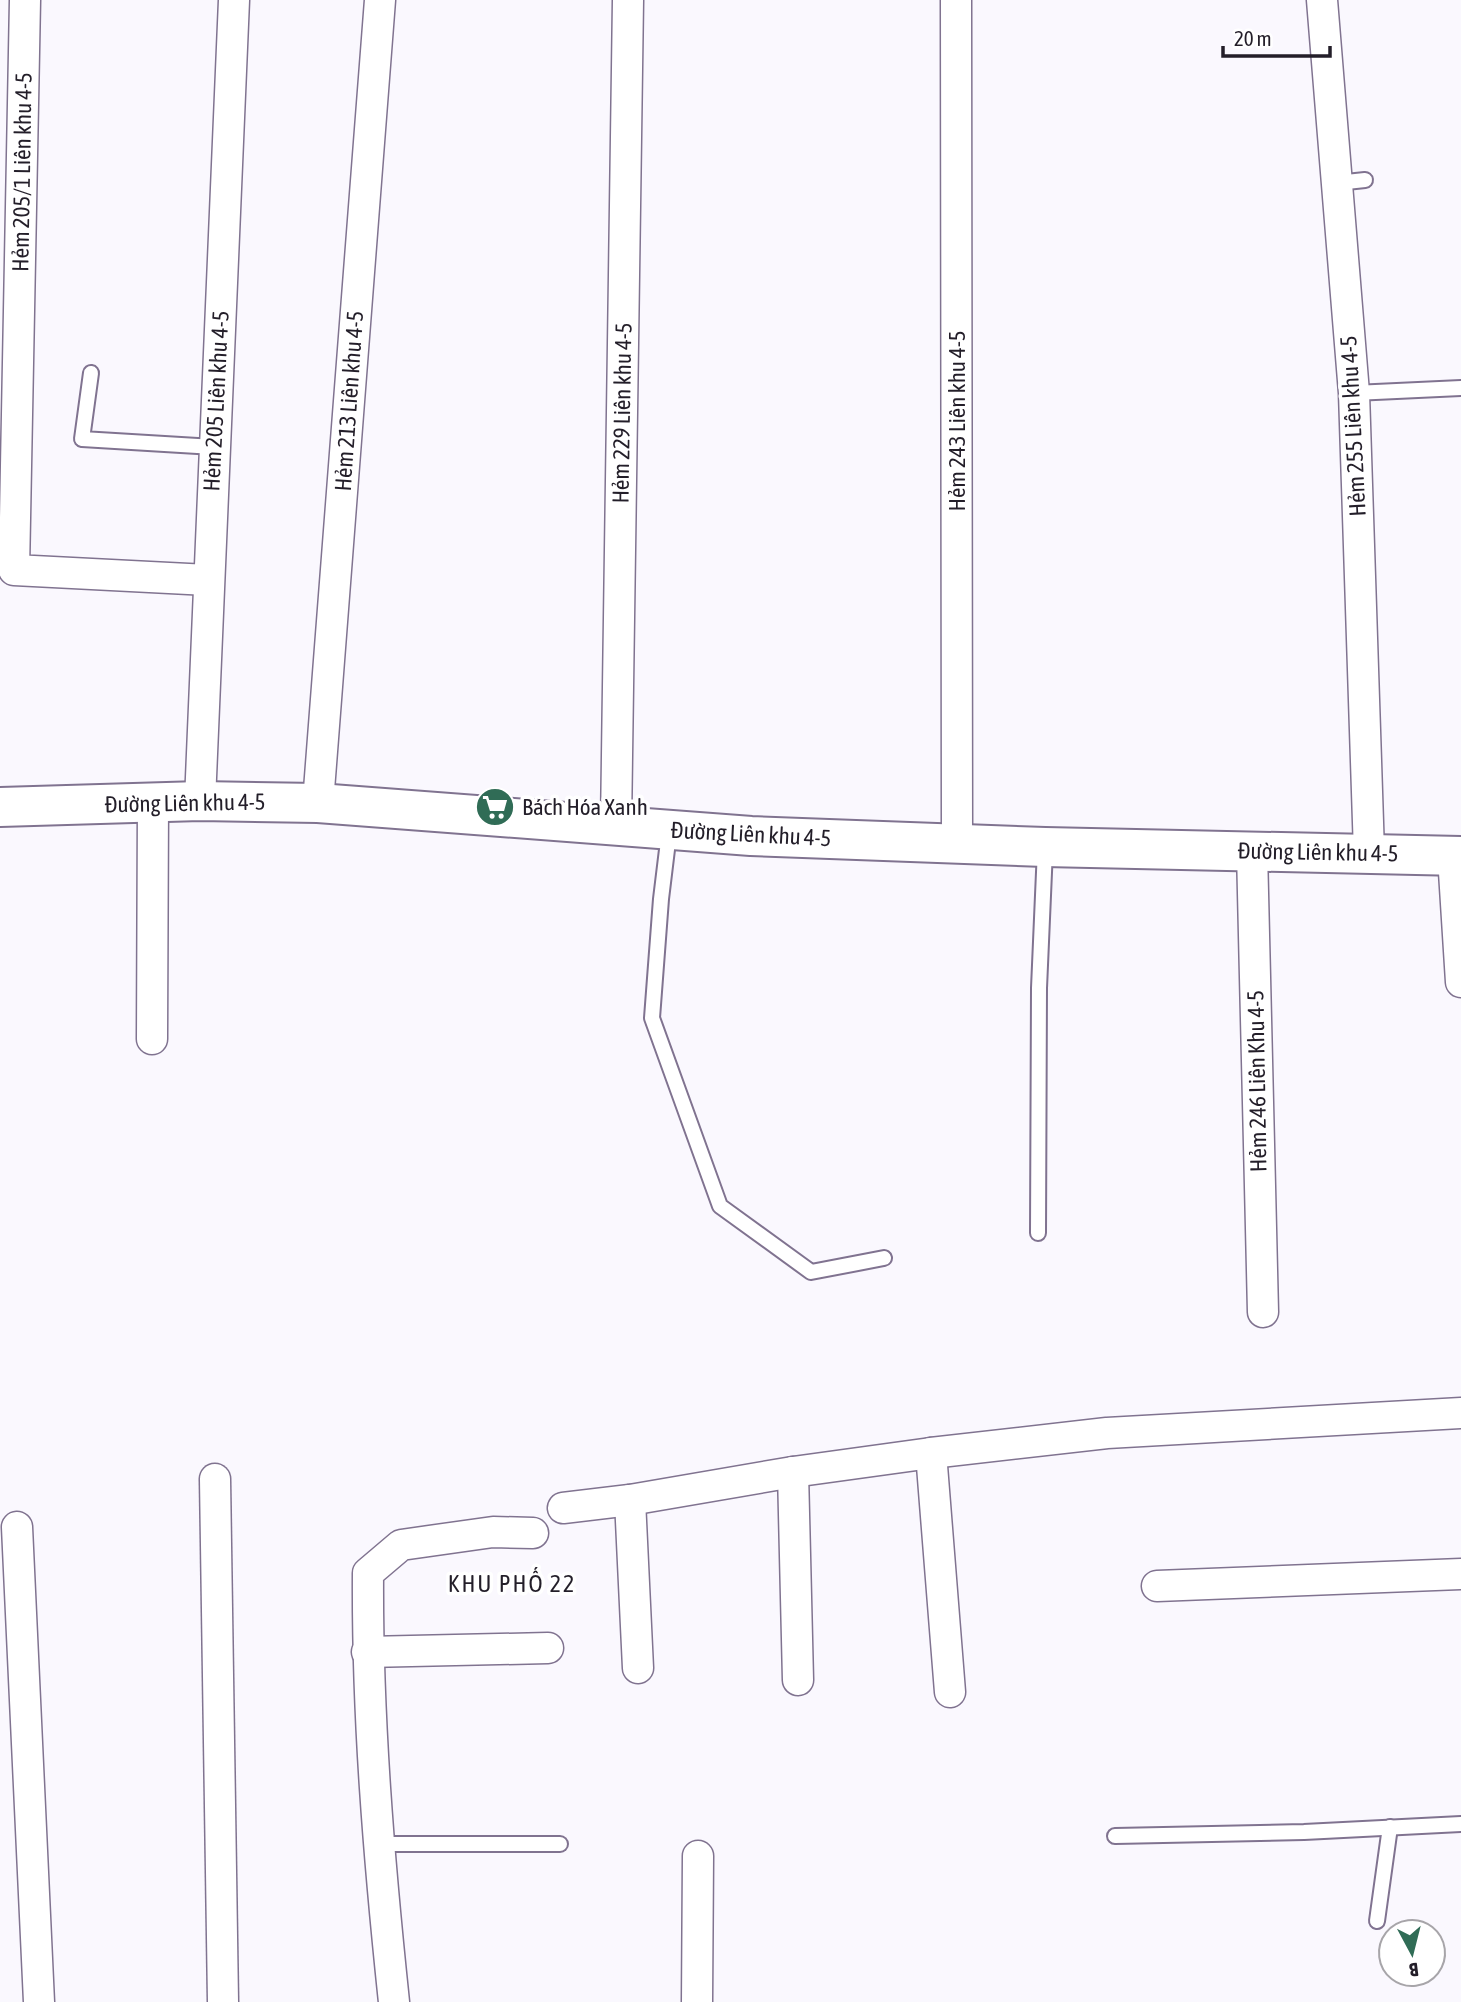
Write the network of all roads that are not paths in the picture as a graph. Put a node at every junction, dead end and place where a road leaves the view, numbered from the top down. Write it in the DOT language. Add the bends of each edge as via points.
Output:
graph roads {
  1 [pos="25,0"];
  2 [pos="234,0"];
  3 [pos="380,0"];
  4 [pos="628,0"];
  5 [pos="956,0"];
  6 [pos="1322,0"];
  7 [pos="91,373"];
  8 [pos="1461,388"];
  9 [pos="1354,393"];
  10 [pos="214,447"];
  11 [pos="208,580"];
  12 [pos="200,802"];
  13 [pos="153,803"];
  14 [pos="318,803"];
  15 [pos="0,807"];
  16 [pos="616,825"];
  17 [pos="670,831"];
  18 [pos="957,842"];
  19 [pos="1045,847"];
  20 [pos="1252,851"];
  21 [pos="1369,853"];
  22 [pos="1457,856"];
  23 [pos="1461,982"];
  24 [pos="152,1039"];
  25 [pos="1038,1233"];
  26 [pos="884,1258"];
  27 [pos="1263,1312"];
  28 [pos="1461,1413"];
  29 [pos="931,1453"];
  30 [pos="793,1472"];
  31 [pos="215,1479"];
  32 [pos="630,1500"];
  33 [pos="563,1508"];
  34 [pos="17,1527"];
  35 [pos="533,1533"];
  36 [pos="1461,1574"];
  37 [pos="1157,1586"];
  38 [pos="548,1648"];
  39 [pos="367,1652"];
  40 [pos="638,1668"];
  41 [pos="798,1681"];
  42 [pos="950,1692"];
  43 [pos="1461,1824"];
  44 [pos="1390,1827"];
  45 [pos="1115,1836"];
  46 [pos="379,1844"];
  47 [pos="560,1844"];
  48 [pos="698,1856"];
  49 [pos="1377,1918"];
  50 [pos="39,2002"];
  51 [pos="223,2002"];
  52 [pos="394,2002"];
  53 [pos="696,2002"];
  1 -- 11 [label="street, Hẻm 205/1 Liên khu 4-5" via="14,570"];
  2 -- 10 [label="street, Hẻm 205 Liên khu 4-5"];
  3 -- 14 [label="street, Hẻm 213 Liên khu 4-5"];
  4 -- 16 [label="street, Hẻm 229 Liên khu 4-5"];
  5 -- 18 [label="street, Hẻm 243 Liên khu 4-5"];
  6 -- 9 [label="street, Hẻm 255 Liên khu 4-5" via="1351,182"];
  7 -- 10 [label="lane" via="82,439"];
  8 -- 9 [label="lane"];
  9 -- 21 [label="street, Hẻm 255 Liên khu 4-5"];
  10 -- 11 [label="street, Hẻm 205 Liên khu 4-5"];
  11 -- 12 [label="street, Hẻm 205 Liên khu 4-5"];
  12 -- 13 [label="street, Đường Liên khu 4-5"];
  12 -- 14 [label="street, Đường Liên khu 4-5"];
  13 -- 15 [label="street, Đường Liên khu 4-5"];
  13 -- 24 [label="street"];
  14 -- 16 [label="street, Đường Liên khu 4-5"];
  16 -- 17 [label="street, Đường Liên khu 4-5"];
  17 -- 18 [label="street, Đường Liên khu 4-5"];
  17 -- 26 [label="lane" via="652,1018 720,1206 811,1272"];
  18 -- 19 [label="street, Đường Liên khu 4-5"];
  19 -- 20 [label="street, Đường Liên khu 4-5"];
  19 -- 25 [label="lane"];
  20 -- 21 [label="street, Đường Liên khu 4-5"];
  20 -- 27 [label="street, Hẻm 246 Liên Khu 4-5"];
  21 -- 22 [label="street, Đường Liên khu 4-5"];
  22 -- 23 [label="street"];
  28 -- 29 [label="street" via="1107,1433"];
  29 -- 30 [label="street"];
  29 -- 42 [label="street"];
  30 -- 32 [label="street"];
  30 -- 41 [label="street"];
  31 -- 51 [label="street"];
  32 -- 33 [label="street"];
  32 -- 40 [label="street"];
  34 -- 50 [label="street"];
  35 -- 39 [label="street" via="493,1532 401,1545 368,1573"];
  36 -- 37 [label="street"];
  38 -- 39 [label="street"];
  39 -- 46 [label="street"];
  43 -- 44 [label="lane"];
  44 -- 45 [label="lane"];
  44 -- 49 [label="lane"];
  46 -- 47 [label="lane"];
  46 -- 52 [label="street"];
  48 -- 53 [label="street"];
}
